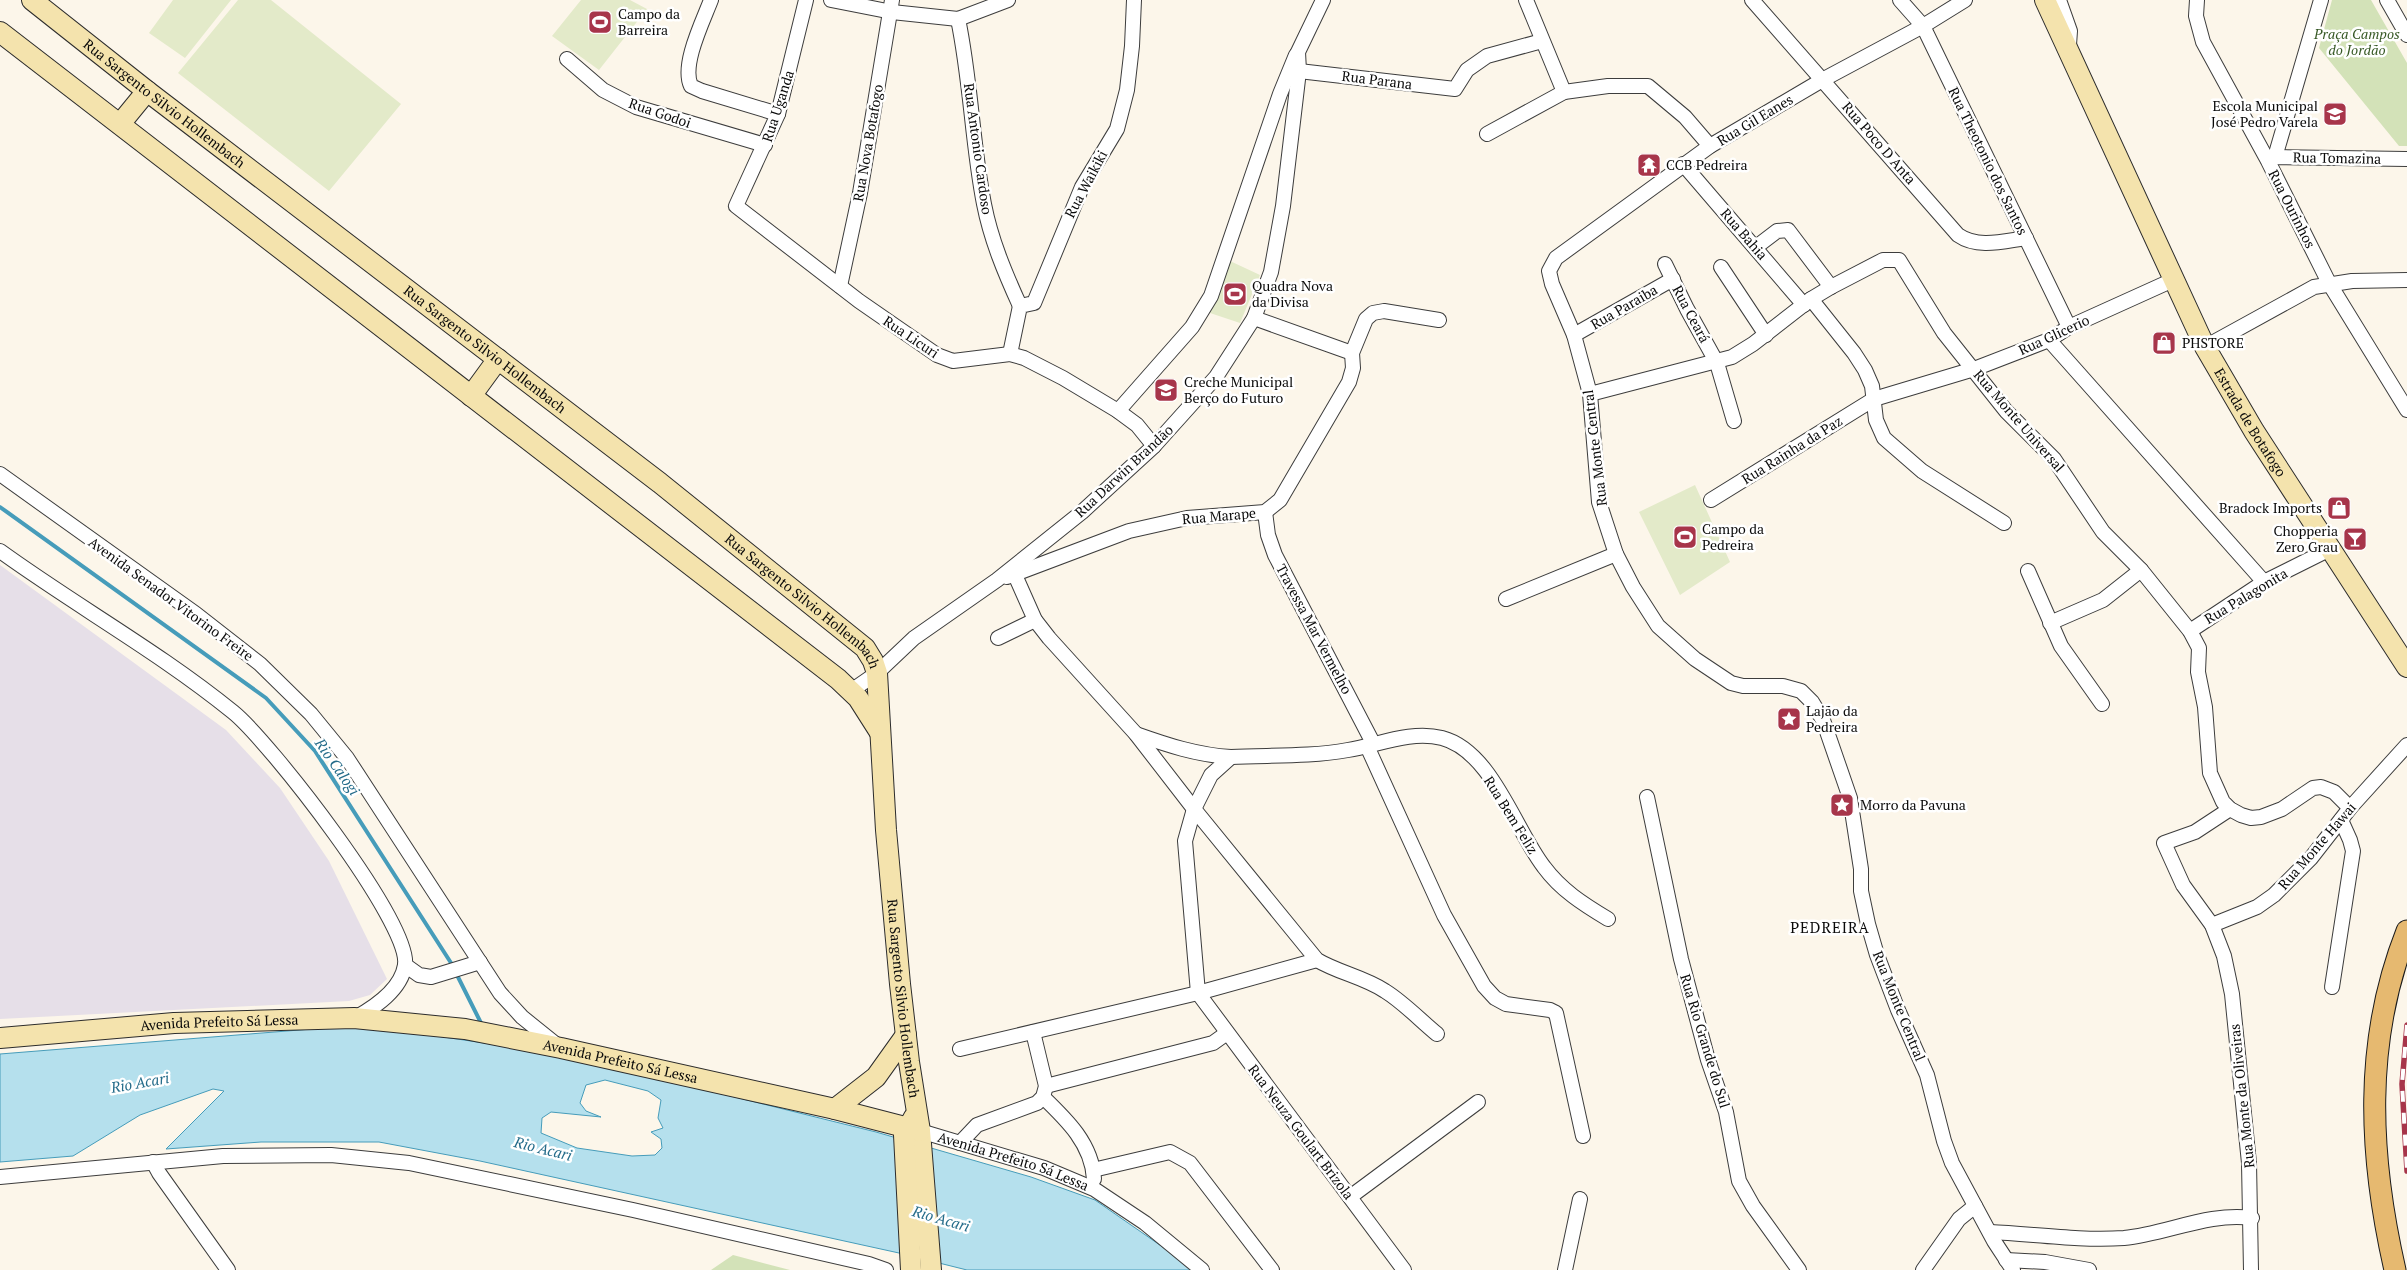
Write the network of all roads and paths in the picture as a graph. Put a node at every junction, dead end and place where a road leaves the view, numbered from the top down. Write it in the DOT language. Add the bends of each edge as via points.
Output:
graph roads {
  1 [pos="32,0"];
  2 [pos="711,0"];
  3 [pos="806,0"];
  4 [pos="831,0"];
  5 [pos="1008,0"];
  6 [pos="1134,0"];
  7 [pos="1322,0"];
  8 [pos="1526,0"];
  9 [pos="1752,0"];
  10 [pos="1900,0"];
  11 [pos="1965,0"];
  12 [pos="2045,0"];
  13 [pos="2059,0"];
  14 [pos="2197,0"];
  15 [pos="2321,0"];
  16 [pos="2387,0"];
  17 [pos="892,6"];
  18 [pos="958,19"];
  19 [pos="1923,26"];
  20 [pos="0,32"];
  21 [pos="2407,36"];
  22 [pos="1542,41"];
  23 [pos="2069,50"];
  24 [pos="1298,52"];
  25 [pos="567,59"];
  26 [pos="1299,71"];
  27 [pos="1824,79"];
  28 [pos="146,91"];
  29 [pos="1564,92"];
  30 [pos="778,114"];
  31 [pos="120,124"];
  32 [pos="1487,134"];
  33 [pos="765,146"];
  34 [pos="1710,146"];
  35 [pos="2272,159"];
  36 [pos="2407,159"];
  37 [pos="1683,164"];
  38 [pos="736,206"];
  39 [pos="2026,238"];
  40 [pos="1756,247"];
  41 [pos="1556,258"];
  42 [pos="1665,264"];
  43 [pos="1721,267"];
  44 [pos="1673,279"];
  45 [pos="2173,280"];
  46 [pos="2407,280"];
  47 [pos="2330,283"];
  48 [pos="840,286"];
  49 [pos="1831,287"];
  50 [pos="1808,302"];
  51 [pos="1020,306"];
  52 [pos="1254,318"];
  53 [pos="1439,320"];
  54 [pos="2069,327"];
  55 [pos="1574,335"];
  56 [pos="1766,335"];
  57 [pos="2049,340"];
  58 [pos="2205,347"];
  59 [pos="1352,353"];
  60 [pos="1010,354"];
  61 [pos="498,359"];
  62 [pos="1717,363"];
  63 [pos="1974,369"];
  64 [pos="1590,394"];
  65 [pos="471,396"];
  66 [pos="1874,399"];
  67 [pos="2407,410"];
  68 [pos="1118,411"];
  69 [pos="1734,421"];
  70 [pos="1154,446"];
  71 [pos="0,474"];
  72 [pos="1711,500"];
  73 [pos="1265,512"];
  74 [pos="2004,523"];
  75 [pos="2330,549"];
  76 [pos="0,551"];
  77 [pos="1616,554"];
  78 [pos="2141,570"];
  79 [pos="2028,571"];
  80 [pos="1015,575"];
  81 [pos="997,580"];
  82 [pos="2264,582"];
  83 [pos="1506,599"];
  84 [pos="1036,620"];
  85 [pos="2050,623"];
  86 [pos="2190,631"];
  87 [pos="998,638"];
  88 [pos="2407,668"];
  89 [pos="877,674"];
  90 [pos="852,691"];
  91 [pos="2102,704"];
  92 [pos="1136,734"];
  93 [pos="882,735"];
  94 [pos="1370,744"];
  95 [pos="2407,745"];
  96 [pos="1230,757"];
  97 [pos="1648,796"];
  98 [pos="2350,808"];
  99 [pos="1194,809"];
  100 [pos="2230,809"];
  101 [pos="2341,820"];
  102 [pos="1608,919"];
  103 [pos="2212,925"];
  104 [pos="2407,931"];
  105 [pos="1317,960"];
  106 [pos="480,962"];
  107 [pos="405,965"];
  108 [pos="2332,987"];
  109 [pos="1198,993"];
  110 [pos="354,1018"];
  111 [pos="1033,1032"];
  112 [pos="1227,1033"];
  113 [pos="1437,1034"];
  114 [pos="906,1035"];
  115 [pos="0,1038"];
  116 [pos="560,1048"];
  117 [pos="960,1049"];
  118 [pos="1045,1091"];
  119 [pos="1478,1102"];
  120 [pos="835,1109"];
  121 [pos="914,1129"];
  122 [pos="1582,1136"];
  123 [pos="960,1143"];
  124 [pos="153,1162"];
  125 [pos="1093,1170"];
  126 [pos="7,1176"];
  127 [pos="1094,1189"];
  128 [pos="1350,1197"];
  129 [pos="1580,1199"];
  130 [pos="1975,1206"];
  131 [pos="2252,1218"];
  132 [pos="1990,1232"];
  133 [pos="2009,1265"];
  134 [pos="911,1268"];
  135 [pos="228,1270"];
  136 [pos="886,1270"];
  137 [pos="931,1270"];
  138 [pos="1202,1270"];
  139 [pos="1272,1270"];
  140 [pos="1404,1270"];
  141 [pos="1565,1270"];
  142 [pos="1799,1270"];
  143 [pos="1923,1270"];
  144 [pos="2089,1270"];
  145 [pos="2251,1270"];
  146 [pos="2395,1270"];
  1 -- 28 [label="main road, Rua Sargento Silvio Hollembach"];
  2 -- 30 [label="street" via="690,59 688,73 691,86"];
  3 -- 30 [label="street, Rua Uganda"];
  4 -- 17 [label="street"];
  5 -- 18 [label="street"];
  6 -- 51 [label="street, Rua Waikiki" via="1127,90 1117,129 1082,187 1034,303"];
  7 -- 24 [label="street, Rua Darwin Brandão"];
  8 -- 22 [label="street"];
  9 -- 27 [label="street, Rua Poco D Anta"];
  10 -- 19 [label="street, Rua Theotonio dos Santos"];
  11 -- 19 [label="street, Rua Gil Eanes"];
  12 -- 23 [label="main road, Estrada de Botafogo"];
  13 -- 23 [label="street" via="2070,31"];
  14 -- 35 [label="street, Rua Ourinhos" via="2196,16 2203,42"];
  15 -- 35 [label="street"];
  16 -- 21 [label="street"];
  17 -- 18 [label="street"];
  17 -- 48 [label="street, Rua Nova Botafogo" via="860,192"];
  18 -- 51 [label="street, Rua Antonio Cardoso" via="971,90 984,204 990,230"];
  19 -- 27 [label="street, Rua Gil Eanes"];
  19 -- 39 [label="street, Rua Theotonio dos Santos"];
  20 -- 31 [label="main road"];
  22 -- 26 [label="street, Rua Parana" via="1487,56 1467,70 1455,89"];
  22 -- 29 [label="street"];
  23 -- 45 [label="main road, Estrada de Botafogo"];
  24 -- 26 [label="street, Rua Darwin Brandão"];
  24 -- 68 [label="street" via="1280,94 1211,296 1192,327"];
  25 -- 33 [label="street, Rua Godoi" via="604,90 636,107"];
  26 -- 52 [label="street, Rua Darwin Brandão" via="1279,234 1271,272"];
  27 -- 34 [label="street, Rua Gil Eanes"];
  27 -- 39 [label="street, Rua Poco D Anta" via="1958,235 1981,243"];
  28 -- 31 [label="main road"];
  28 -- 61 [label="main road, Rua Sargento Silvio Hollembach"];
  29 -- 32 [label="street"];
  29 -- 34 [label="street" via="1608,86 1648,86 1685,117"];
  30 -- 33 [label="street, Rua Uganda"];
  31 -- 65 [label="main road"];
  33 -- 38 [label="street, Rua Uganda"];
  34 -- 37 [label="street, Rua Gil Eanes"];
  35 -- 36 [label="street, Rua Tomazina"];
  35 -- 47 [label="street, Rua Ourinhos"];
  37 -- 40 [label="street, Rua Bahia"];
  37 -- 41 [label="street, Rua Gil Eanes"];
  38 -- 48 [label="street, Rua Licuri"];
  39 -- 54 [label="street, Rua Theotonio dos Santos"];
  40 -- 49 [label="street" via="1777,231 1788,230"];
  40 -- 50 [label="street, Rua Bahia"];
  41 -- 55 [label="street, Rua Monte Central" via="1550,266 1549,275"];
  42 -- 44 [label="street, Rua Ceará"];
  43 -- 56 [label="street"];
  44 -- 55 [label="street, Rua Paraiba"];
  44 -- 62 [label="street, Rua Ceará"];
  45 -- 54 [label="street, Rua Glicerio"];
  45 -- 58 [label="main road, Estrada de Botafogo"];
  46 -- 47 [label="street"];
  47 -- 58 [label="street" via="2297,294"];
  47 -- 67 [label="street, Rua Ourinhos"];
  48 -- 60 [label="street, Rua Licuri" via="944,359 953,361"];
  49 -- 50 [label="street"];
  49 -- 63 [label="street, Rua Monte Universal" via="1889,258 1901,261 1944,333"];
  50 -- 56 [label="street"];
  50 -- 66 [label="street, Rua Bahia" via="1861,363 1872,386"];
  51 -- 60 [label="street"];
  52 -- 59 [label="street"];
  52 -- 70 [label="street, Rua Darwin Brandão" via="1216,376"];
  53 -- 59 [label="street, Rua Marape" via="1384,311 1373,313 1366,319"];
  54 -- 57 [label="street, Rua Glicerio"];
  55 -- 64 [label="street, Rua Monte Central"];
  56 -- 62 [label="street" via="1743,352"];
  57 -- 63 [label="street, Rua Glicerio"];
  57 -- 82 [label="street"];
  58 -- 75 [label="main road, Estrada de Botafogo" via="2249,423"];
  59 -- 73 [label="street, Rua Marape" via="1353,368 1341,397 1280,500"];
  60 -- 68 [label="street, Rua Licuri" via="1063,378"];
  61 -- 65 [label="main road"];
  61 -- 89 [label="main road, Rua Sargento Silvio Hollembach" via="856,640 869,655"];
  62 -- 64 [label="street"];
  62 -- 69 [label="street, Rua Ceará"];
  63 -- 66 [label="street, Rua Glicerio"];
  63 -- 78 [label="street, Rua Monte Universal" via="2006,411 2054,459 2103,532"];
  64 -- 77 [label="street, Rua Monte Central" via="1599,502"];
  65 -- 90 [label="main road"];
  66 -- 72 [label="street, Rua Rainha da Paz"];
  66 -- 74 [label="street, Rua Bahia" via="1878,427 1889,443 1922,471"];
  68 -- 70 [label="street, Rua Licuri" via="1137,425"];
  70 -- 81 [label="street, Rua Darwin Brandão" via="1082,512"];
  71 -- 106 [label="street, Avenida Senador Vitorino Freire" via="203,620 260,664 311,714 347,758"];
  73 -- 80 [label="street, Rua Marape" via="1187,518 1137,529"];
  73 -- 94 [label="street, Travessa Mar Vermelho" via="1275,556"];
  75 -- 82 [label="street, Rua Palagonita"];
  75 -- 88 [label="main road, Estrada de Botafogo"];
  76 -- 107 [label="street" via="180,671 235,713 317,810 372,888 393,925"];
  77 -- 83 [label="street"];
  77 -- 130 [label="street, Rua Monte Central" via="1658,626 1695,659 1731,683 1794,688 1812,702 1823,720 1856,823 1861,891 1870,932 1898,1010 1927,1075 1952,1162"];
  78 -- 85 [label="street" via="2103,600"];
  78 -- 86 [label="street, Rua Monte Universal"];
  79 -- 85 [label="street"];
  80 -- 81 [label="street, Rua Marape"];
  80 -- 84 [label="street"];
  81 -- 89 [label="street, Rua Darwin Brandão" via="920,633"];
  82 -- 86 [label="street, Rua Palagonita"];
  84 -- 87 [label="street"];
  84 -- 92 [label="street"];
  85 -- 91 [label="street" via="2061,646"];
  86 -- 100 [label="street, Rua Monte Universal" via="2199,648 2198,672 2205,708 2210,773 2223,802"];
  89 -- 90 [label="street, Rua Darwin Brandão"];
  89 -- 93 [label="main road, Rua Sargento Silvio Hollembach"];
  90 -- 93 [label="main road"];
  92 -- 96 [label="street, Rua Bem Feliz" via="1178,749"];
  92 -- 99 [label="street"];
  93 -- 114 [label="main road, Rua Sargento Silvio Hollembach" via="886,830"];
  94 -- 96 [label="street, Rua Bem Feliz" via="1326,753"];
  94 -- 102 [label="street, Rua Bem Feliz" via="1433,737 1451,741 1467,751 1494,782 1554,880"];
  94 -- 122 [label="street, Travessa Mar Vermelho" via="1444,915 1484,986 1506,1004 1556,1013"];
  95 -- 98 [label="street, Rua Monte Hawai"];
  96 -- 99 [label="street" via="1211,775"];
  97 -- 142 [label="street, Rua Rio Grande do Sul" via="1681,959 1708,1060 1726,1112 1739,1181"];
  98 -- 100 [label="street" via="2329,788 2317,787 2269,815 2251,818"];
  98 -- 101 [label="street, Rua Monte Hawai"];
  99 -- 105 [label="street"];
  99 -- 109 [label="street" via="1185,840"];
  100 -- 103 [label="street, Rua Monte da Oliveiras" via="2195,832 2164,843 2183,885"];
  101 -- 103 [label="street, Rua Monte Hawai" via="2311,858 2274,895 2257,907"];
  101 -- 108 [label="street" via="2353,851"];
  103 -- 131 [label="street, Rua Monte da Oliveiras" via="2224,956 2232,994"];
  104 -- 146 [label="main road" via="2384,1009 2373,1114 2385,1226"];
  105 -- 109 [label="street"];
  105 -- 113 [label="street" via="1386,991"];
  106 -- 107 [label="street" via="425,977"];
  106 -- 116 [label="street, Avenida Senador Vitorino Freire" via="511,1007"];
  107 -- 110 [label="street" via="387,996"];
  109 -- 111 [label="street"];
  109 -- 112 [label="street, Rua Neuza Goulart Brizola"];
  110 -- 115 [label="main road, Avenida Prefeito Sá Lessa" via="174,1023"];
  110 -- 116 [label="main road, Avenida Prefeito Sá Lessa" via="465,1029"];
  111 -- 117 [label="street"];
  111 -- 118 [label="street"];
  112 -- 118 [label="street" via="1213,1043"];
  112 -- 128 [label="street, Rua Neuza Goulart Brizola"];
  114 -- 120 [label="main road" via="876,1077"];
  114 -- 121 [label="main road, Rua Sargento Silvio Hollembach"];
  116 -- 120 [label="main road, Avenida Prefeito Sá Lessa"];
  118 -- 123 [label="street" via="1037,1102 977,1125"];
  118 -- 125 [label="street" via="1081,1138 1090,1154"];
  119 -- 128 [label="street"];
  120 -- 121 [label="main road, Avenida Prefeito Sá Lessa"];
  121 -- 123 [label="street, Avenida Prefeito Sá Lessa"];
  121 -- 134 [label="main road, Rua Sargento Silvio Hollembach"];
  121 -- 137 [label="main road, Rua Sargento Silvio Hollembach"];
  123 -- 127 [label="street, Avenida Prefeito Sá Lessa" via="1044,1168"];
  124 -- 126 [label="street"];
  124 -- 135 [label="street"];
  124 -- 136 [label="street" via="223,1156 331,1156 409,1163 633,1210"];
  125 -- 127 [label="street"];
  125 -- 139 [label="street" via="1170,1152 1190,1164"];
  127 -- 138 [label="street, Avenida Prefeito Sá Lessa" via="1145,1223"];
  128 -- 140 [label="street, Rua Neuza Goulart Brizola"];
  129 -- 141 [label="street"];
  130 -- 132 [label="street, Rua Monte Central"];
  130 -- 143 [label="street" via="1959,1219"];
  131 -- 132 [label="street" via="2214,1218 2126,1238"];
  131 -- 145 [label="street, Rua Monte da Oliveiras"];
  132 -- 133 [label="street, Rua Monte Central"];
  133 -- 144 [label="street" via="2045,1262"];
}
